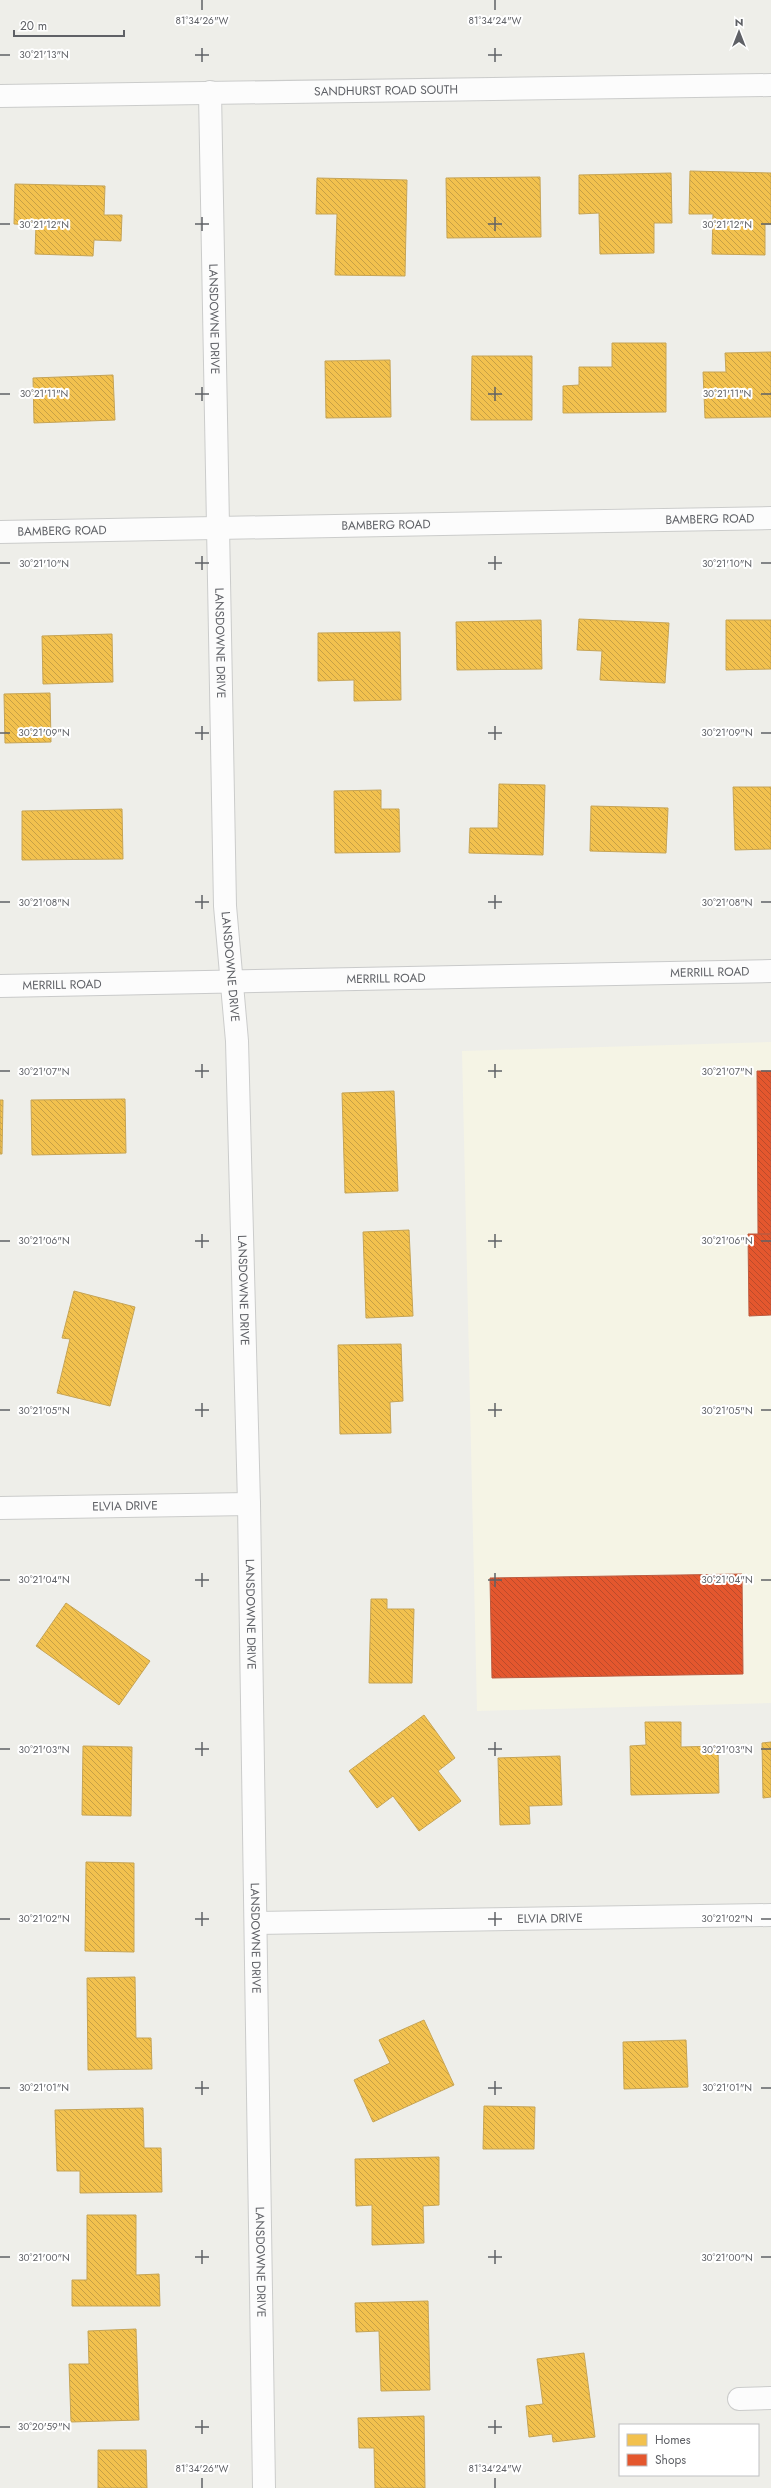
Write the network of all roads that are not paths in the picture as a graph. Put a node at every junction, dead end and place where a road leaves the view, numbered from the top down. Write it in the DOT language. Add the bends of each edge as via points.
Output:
graph roads {
  1 [pos="771,85"];
  2 [pos="210,92"];
  3 [pos="0,96"];
  4 [pos="771,518"];
  5 [pos="217,527"];
  6 [pos="0,532"];
  7 [pos="771,972"];
  8 [pos="231,981"];
  9 [pos="0,986"];
  10 [pos="249,1504"];
  11 [pos="0,1508"];
  12 [pos="771,1915"];
  13 [pos="256,1923"];
  14 [pos="771,2398"];
  15 [pos="739,2399"];
  16 [pos="264,2488"];
  1 -- 2 [label="street, SANDHURST ROAD SOUTH"];
  2 -- 3 [label="street, SANDHURST ROAD SOUTH"];
  2 -- 5 [label="street, LANSDOWNE DRIVE"];
  4 -- 5 [label="street, BAMBERG ROAD"];
  5 -- 6 [label="street, BAMBERG ROAD"];
  5 -- 8 [label="street, LANSDOWNE DRIVE" via="225,906"];
  7 -- 8 [label="street, MERRILL ROAD"];
  8 -- 9 [label="street, MERRILL ROAD"];
  8 -- 10 [label="street, LANSDOWNE DRIVE" via="237,1041"];
  10 -- 11 [label="street, ELVIA DRIVE"];
  10 -- 13 [label="street, LANSDOWNE DRIVE"];
  12 -- 13 [label="street, ELVIA DRIVE"];
  13 -- 16 [label="street, LANSDOWNE DRIVE"];
  14 -- 15 [label="street"];
}
